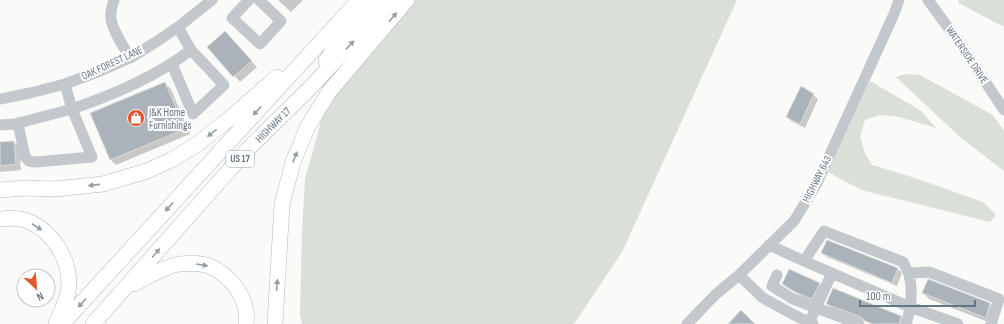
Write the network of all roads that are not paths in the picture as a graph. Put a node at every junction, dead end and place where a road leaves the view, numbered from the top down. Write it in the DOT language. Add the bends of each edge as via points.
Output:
graph roads {
  1 [pos="114,0"];
  2 [pos="212,0"];
  3 [pos="249,0"];
  4 [pos="259,0"];
  5 [pos="359,0"];
  6 [pos="377,0"];
  7 [pos="392,0"];
  8 [pos="407,0"];
  9 [pos="899,0"];
  10 [pos="928,0"];
  11 [pos="337,25"];
  12 [pos="178,27"];
  13 [pos="191,50"];
  14 [pos="130,58"];
  15 [pos="172,64"];
  16 [pos="65,84"];
  17 [pos="310,88"];
  18 [pos="0,99"];
  19 [pos="72,109"];
  20 [pos="1004,110"];
  21 [pos="18,123"];
  22 [pos="0,125"];
  23 [pos="0,190"];
  24 [pos="0,219"];
  25 [pos="769,245"];
  26 [pos="804,261"];
  27 [pos="832,273"];
  28 [pos="908,274"];
  29 [pos="739,275"];
  30 [pos="777,275"];
  31 [pos="126,288"];
  32 [pos="910,307"];
  33 [pos="817,308"];
  34 [pos="811,323"];
  35 [pos="56,324"];
  36 [pos="62,324"];
  37 [pos="93,324"];
  38 [pos="246,324"];
  39 [pos="274,324"];
  40 [pos="687,324"];
  41 [pos="859,324"];
  42 [pos="906,324"];
  43 [pos="958,324"];
  44 [pos="991,324"];
  1 -- 14 [label="street" via="111,19"];
  2 -- 12 [label="street, OAK FOREST LANE"];
  3 -- 4 [label="street" via="232,18 260,44 281,22"];
  5 -- 11 [label="highway, HIGHWAY 17 / US 17"];
  6 -- 17 [label="highway" via="336,44"];
  17 -- 7 [label="highway, HIGHWAY 17 / US 17, one-way"];
  39 -- 8 [label="highway, one-way" via="282,204 293,162 308,126 329,92"];
  9 -- 25 [label="street, HIGHWAY 643" via="817,183 794,221"];
  10 -- 20 [label="street, WATERSIDE DRIVE"];
  11 -- 23 [label="highway, one-way" via="228,120 196,145 171,160 103,184 56,189"];
  11 -- 36 [label="highway, HIGHWAY 17 / US 17, one-way"];
  12 -- 13 [label="street"];
  12 -- 14 [label="street, OAK FOREST LANE"];
  13 -- 15 [label="street"];
  13 -- 15 [label="street" via="224,85 193,114"];
  14 -- 16 [label="street, OAK FOREST LANE"];
  15 -- 19 [label="street" via="142,81"];
  16 -- 18 [label="street, OAK FOREST LANE"];
  16 -- 19 [label="street"];
  31 -- 17 [label="highway, HIGHWAY 17 / US 17, one-way" via="250,148"];
  19 -- 21 [label="street"];
  19 -- 21 [label="street" via="92,157 29,161 25,157"];
  21 -- 22 [label="street"];
  24 -- 35 [label="highway, one-way" via="24,220 36,225 54,240 60,250 68,277 68,291"];
  25 -- 26 [label="street"];
  25 -- 29 [label="street, HIGHWAY 643"];
  26 -- 27 [label="street"];
  26 -- 28 [label="street" via="824,231 904,262"];
  27 -- 32 [label="street"];
  27 -- 33 [label="street"];
  28 -- 32 [label="street" via="911,288"];
  28 -- 44 [label="street" via="929,272 999,299"];
  29 -- 34 [label="street" via="763,298"];
  29 -- 40 [label="street, HIGHWAY 643"];
  30 -- 33 [label="street" via="772,286 793,299"];
  31 -- 37 [label="highway, HIGHWAY 17 / US 17"];
  31 -- 38 [label="highway, one-way" via="164,268 178,264 208,266 222,274 236,288 244,303"];
  32 -- 42 [label="street"];
  32 -- 43 [label="street"];
  33 -- 34 [label="street"];
  33 -- 41 [label="street"];
}
